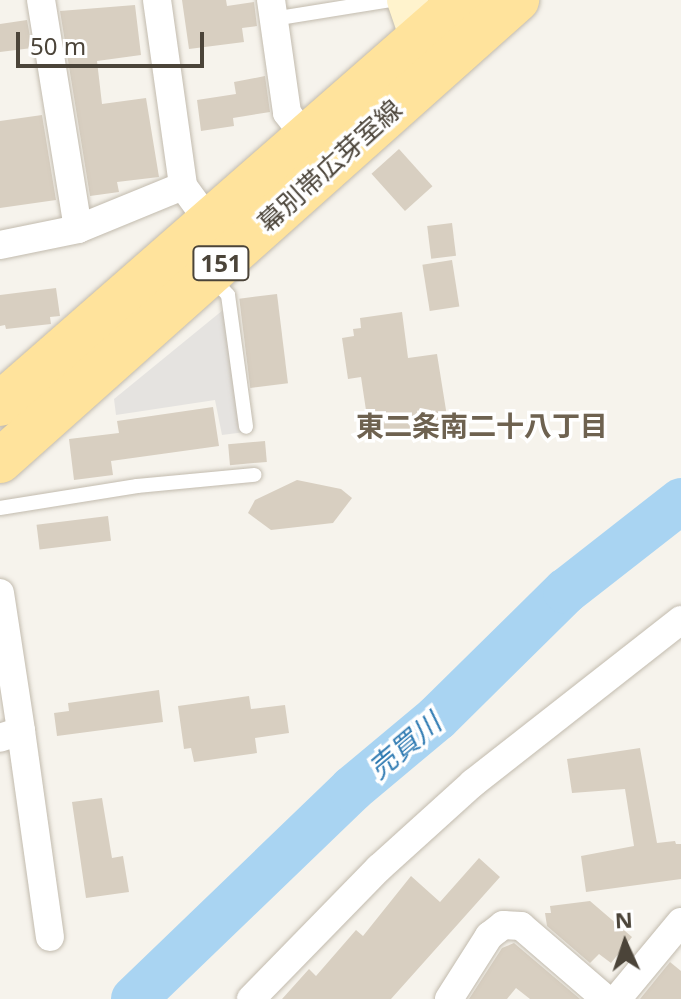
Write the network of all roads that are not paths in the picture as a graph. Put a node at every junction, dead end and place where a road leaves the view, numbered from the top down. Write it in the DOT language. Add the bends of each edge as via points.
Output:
graph roads {
  1 [pos="41,0"];
  2 [pos="157,0"];
  3 [pos="390,0"];
  4 [pos="462,0"];
  5 [pos="517,0"];
  6 [pos="272,10"];
  7 [pos="424,34"];
  8 [pos="306,137"];
  9 [pos="183,186"];
  10 [pos="210,223"];
  11 [pos="78,229"];
  12 [pos="0,245"];
  13 [pos="209,274"];
  14 [pos="0,404"];
  15 [pos="246,427"];
  16 [pos="0,461"];
  17 [pos="254,475"];
  18 [pos="0,508"];
  19 [pos="0,593"];
  20 [pos="681,620"];
  21 [pos="10,734"];
  22 [pos="681,922"];
  23 [pos="50,937"];
  24 [pos="251,999"];
  25 [pos="449,999"];
  26 [pos="606,999"];
  27 [pos="617,999"];
  1 -- 11 [label="street"];
  2 -- 9 [label="street"];
  3 -- 6 [label="lane"];
  4 -- 7 [label="main road, 幕別帯広芽室線 / 151"];
  5 -- 7 [label="main road, 幕別帯広芽室線 / 151"];
  6 -- 8 [label="street" via="287,113"];
  7 -- 8 [label="main road, 幕別帯広芽室線 / 151"];
  7 -- 13 [label="main road, 幕別帯広芽室線 / 151"];
  8 -- 10 [label="main road, 幕別帯広芽室線 / 151"];
  9 -- 10 [label="street"];
  9 -- 11 [label="street"];
  10 -- 14 [label="main road, 幕別帯広芽室線 / 151"];
  11 -- 12 [label="street"];
  13 -- 15 [label="lane" via="228,295"];
  13 -- 16 [label="main road, 幕別帯広芽室線 / 151"];
  17 -- 18 [label="lane" via="137,486"];
  19 -- 21 [label="street"];
  20 -- 24 [label="street" via="473,783 379,868"];
  21 -- 23 [label="street"];
  22 -- 27 [label="street"];
  25 -- 26 [label="street" via="489,936 503,925 521,926"];
}
